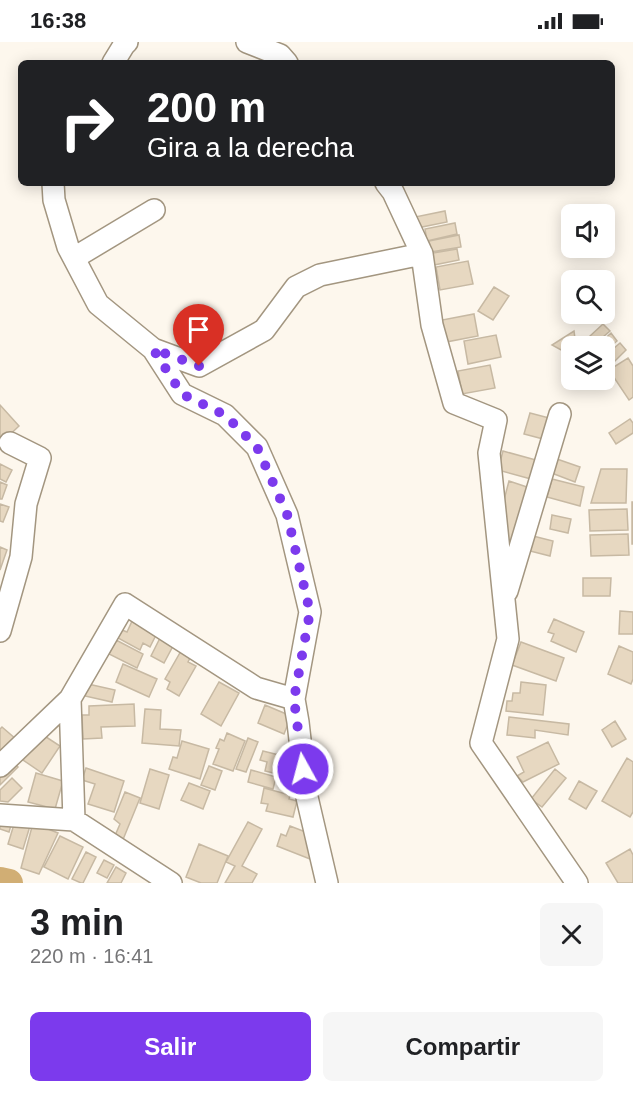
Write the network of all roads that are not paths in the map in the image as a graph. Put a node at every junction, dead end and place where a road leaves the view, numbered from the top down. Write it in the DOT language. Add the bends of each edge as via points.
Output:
graph roads {
  1 [pos="127,42"];
  2 [pos="247,42"];
  3 [pos="115,60"];
  4 [pos="285,60"];
  5 [pos="53,186"];
  6 [pos="388,186"];
  7 [pos="154,210"];
  8 [pos="422,254"];
  9 [pos="74,258"];
  10 [pos="153,349"];
  11 [pos="560,414"];
  12 [pos="10,443"];
  13 [pos="504,600"];
  14 [pos="0,631"];
  15 [pos="70,699"];
  16 [pos="294,699"];
  17 [pos="0,766"];
  18 [pos="0,814"];
  19 [pos="74,820"];
  20 [pos="171,883"];
  21 [pos="327,883"];
  22 [pos="577,883"];
  1 -- 3 [label="street"];
  2 -- 4 [label="street" via="280,54"];
  5 -- 9 [label="street" via="54,200"];
  6 -- 8 [label="street"];
  7 -- 9 [label="street"];
  8 -- 10 [label="street" via="320,275 296,287 264,330 199,366"];
  8 -- 13 [label="street" via="432,325 454,403 496,420 489,453"];
  9 -- 10 [label="street" via="98,304"];
  10 -- 16 [label="street" via="182,394 225,415 257,447 287,514 310,612"];
  11 -- 13 [label="street"];
  12 -- 14 [label="street" via="40,458 26,504 21,557"];
  13 -- 22 [label="street" via="508,639 481,743"];
  15 -- 16 [label="street" via="125,604 256,688"];
  15 -- 17 [label="street"];
  15 -- 19 [label="street"];
  16 -- 21 [label="street" via="306,792"];
  18 -- 19 [label="street"];
  19 -- 20 [label="street"];
}
